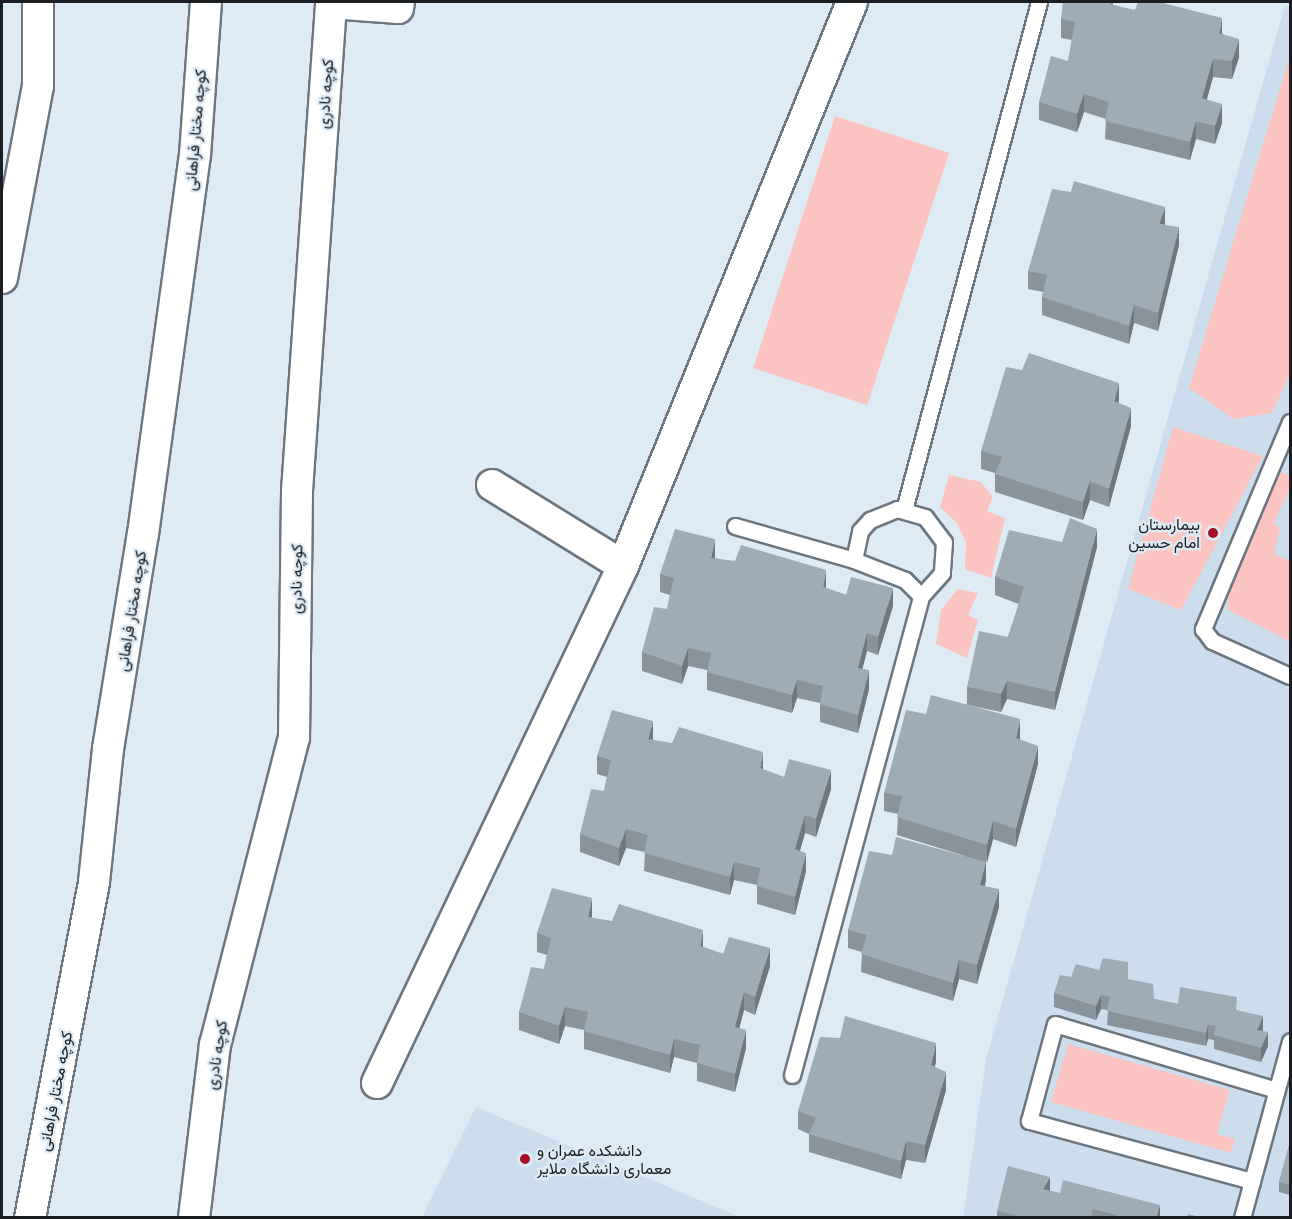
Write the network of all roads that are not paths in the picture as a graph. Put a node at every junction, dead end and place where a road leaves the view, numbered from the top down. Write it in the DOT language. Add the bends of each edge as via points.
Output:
graph roads {
  1 [pos="38,2"];
  2 [pos="206,2"];
  3 [pos="399,2"];
  4 [pos="852,2"];
  5 [pos="1039,2"];
  6 [pos="2,278"];
  7 [pos="1290,422"];
  8 [pos="1284,452"];
  9 [pos="492,485"];
  10 [pos="904,510"];
  11 [pos="735,526"];
  12 [pos="854,560"];
  13 [pos="623,566"];
  14 [pos="921,596"];
  15 [pos="1290,676"];
  16 [pos="1290,1041"];
  17 [pos="792,1074"];
  18 [pos="377,1083"];
  19 [pos="1276,1090"];
  20 [pos="1252,1181"];
  21 [pos="30,1218"];
  22 [pos="194,1218"];
  23 [pos="1242,1218"];
  1 -- 6 [label="street" via="38,86"];
  2 -- 21 [label="street, کوچه مختار فراهانی" via="195,155 143,534 108,749 94,882"];
  3 -- 22 [label="street, کوچه نادری" via="398,8 331,3 297,491 294,738 214,1045"];
  4 -- 13 [label="street"];
  5 -- 10 [label="lane"];
  7 -- 8 [label="lane"];
  8 -- 15 [label="lane" via="1203,628 1212,641"];
  9 -- 13 [label="street"];
  10 -- 12 [label="lane" via="882,513 870,520 858,538"];
  10 -- 14 [label="lane" via="925,516 944,542 942,573"];
  11 -- 12 [label="lane"];
  12 -- 14 [label="lane" via="905,580"];
  13 -- 18 [label="street"];
  14 -- 17 [label="lane"];
  16 -- 19 [label="lane"];
  19 -- 20 [label="lane"];
  19 -- 20 [label="lane" via="1055,1024 1029,1121"];
  20 -- 23 [label="lane"];
}
